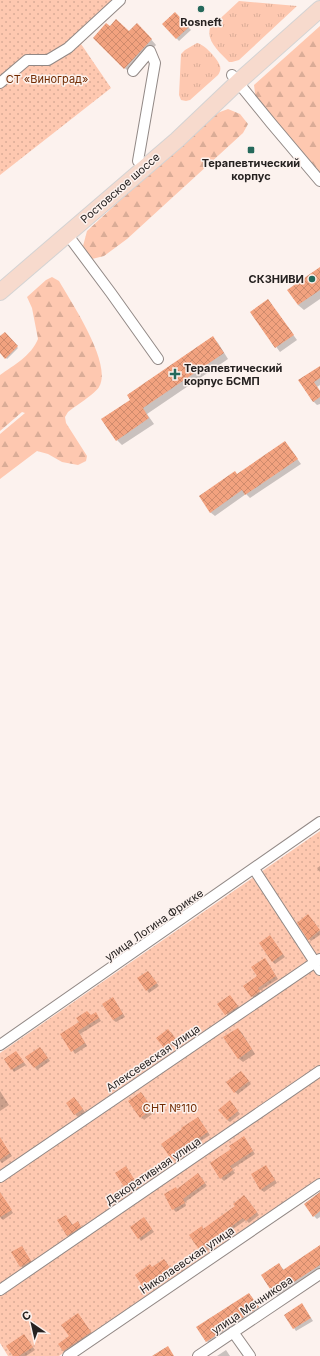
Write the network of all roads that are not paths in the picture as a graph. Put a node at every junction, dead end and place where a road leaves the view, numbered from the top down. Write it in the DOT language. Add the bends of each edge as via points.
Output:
graph roads {
  1 [pos="120,0"];
  2 [pos="317,0"];
  3 [pos="320,9"];
  4 [pos="133,71"];
  5 [pos="235,78"];
  6 [pos="0,83"];
  7 [pos="138,160"];
  8 [pos="320,181"];
  9 [pos="67,234"];
  10 [pos="0,281"];
  11 [pos="0,292"];
  12 [pos="158,359"];
  13 [pos="320,822"];
  14 [pos="254,869"];
  15 [pos="318,964"];
  16 [pos="0,1045"];
  17 [pos="320,1071"];
  18 [pos="0,1177"];
  19 [pos="320,1184"];
  20 [pos="320,1274"];
  21 [pos="0,1290"];
  22 [pos="234,1332"];
  23 [pos="68,1356"];
  24 [pos="198,1356"];
  25 [pos="250,1356"];
  1 -- 6 [label="street" via="68,48 48,60 27,60"];
  2 -- 5 [label="main road"];
  3 -- 5 [label="main road"];
  4 -- 7 [label="street" via="150,51 155,62"];
  5 -- 7 [label="main road, Ростовское шоссе"];
  5 -- 8 [label="street"];
  5 -- 9 [label="main road, Ростовское шоссе" via="177,140"];
  7 -- 10 [label="main road, Ростовское шоссе"];
  9 -- 11 [label="main road, Ростовское шоссе"];
  9 -- 12 [label="street"];
  13 -- 14 [label="street, улица Логина Фрикке"];
  14 -- 15 [label="street"];
  14 -- 16 [label="street, улица Логина Фрикке"];
  15 -- 18 [label="street, Алексеевская улица"];
  17 -- 21 [label="street, Декоративная улица"];
  19 -- 23 [label="street, Николаевская улица"];
  20 -- 22 [label="street, улица Мечникова"];
  22 -- 24 [label="street, улица Мечникова"];
  22 -- 25 [label="street"];
}
